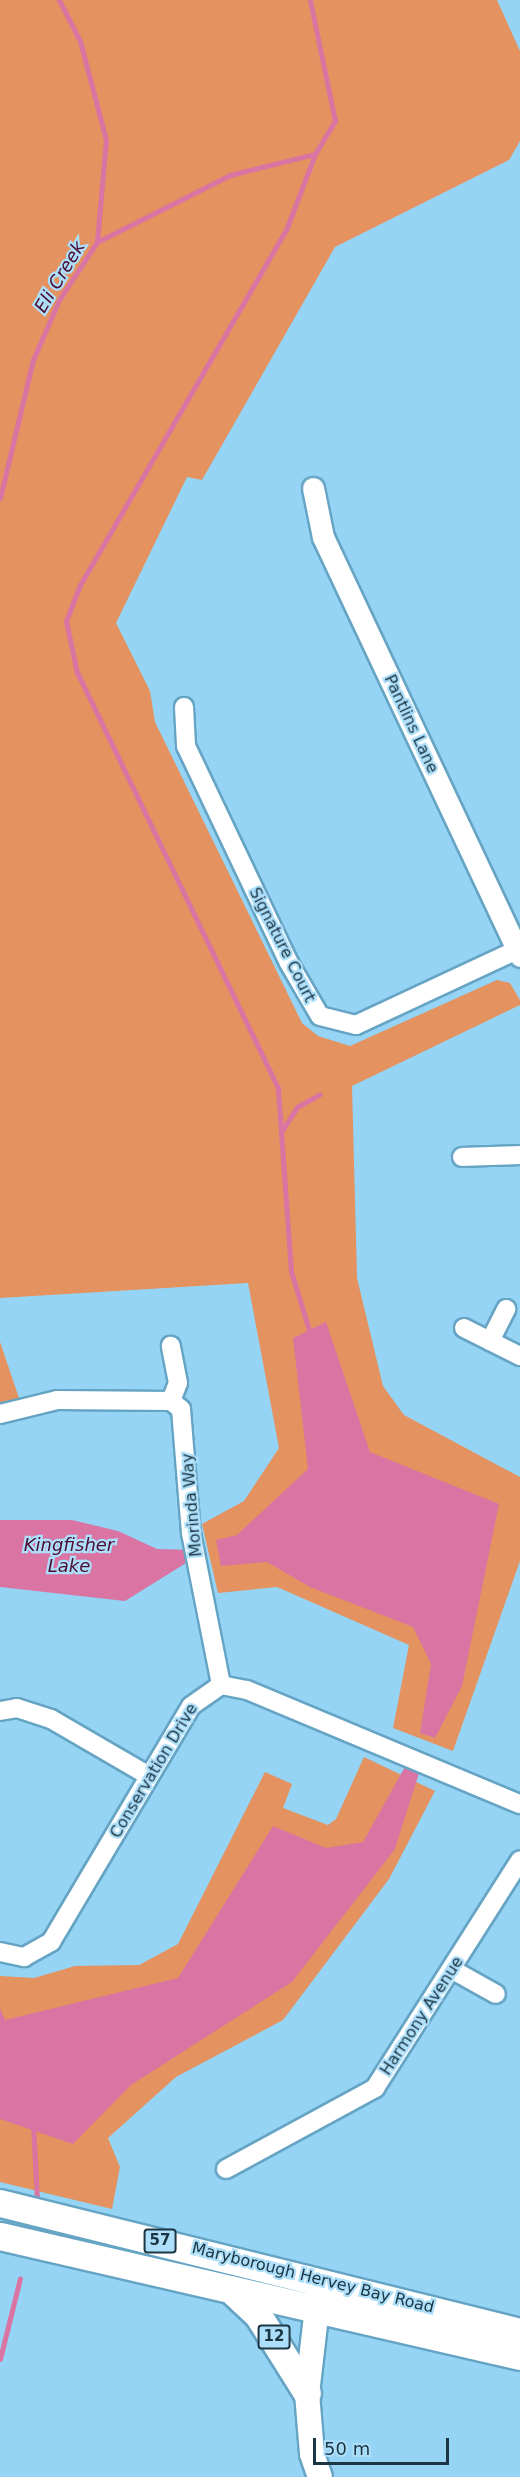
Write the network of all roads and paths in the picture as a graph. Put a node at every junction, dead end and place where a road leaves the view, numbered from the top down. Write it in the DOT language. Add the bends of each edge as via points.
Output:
graph roads {
  1 [pos="313,488"];
  2 [pos="184,707"];
  3 [pos="519,953"];
  4 [pos="520,1155"];
  5 [pos="462,1157"];
  6 [pos="506,1309"];
  7 [pos="464,1328"];
  8 [pos="490,1341"];
  9 [pos="171,1346"];
  10 [pos="520,1356"];
  11 [pos="171,1401"];
  12 [pos="0,1414"];
  13 [pos="221,1685"];
  14 [pos="0,1711"];
  15 [pos="149,1776"];
  16 [pos="520,1804"];
  17 [pos="520,1860"];
  18 [pos="0,1952"];
  19 [pos="453,1970"];
  20 [pos="496,1994"];
  21 [pos="226,2169"];
  22 [pos="0,2203"];
  23 [pos="0,2236"];
  24 [pos="321,2279"];
  25 [pos="230,2289"];
  26 [pos="315,2307"];
  27 [pos="520,2332"];
  28 [pos="520,2356"];
  29 [pos="307,2393"];
  30 [pos="320,2477"];
  1 -- 3 [label="street, Pantlins Lane" via="323,537"];
  2 -- 3 [label="street, Signature Court" via="186,746 289,963 320,1016 356,1025"];
  4 -- 5 [label="street"];
  6 -- 8 [label="street"];
  7 -- 8 [label="street"];
  8 -- 10 [label="street"];
  9 -- 11 [label="street" via="178,1383"];
  11 -- 12 [label="street" via="57,1400"];
  11 -- 13 [label="street, Morinda Way" via="185,1418 191,1533"];
  13 -- 15 [label="street, Conservation Drive" via="191,1706"];
  13 -- 16 [label="street" via="247,1690"];
  14 -- 15 [label="street" via="17,1708 51,1719"];
  15 -- 18 [label="street, Conservation Drive" via="51,1942 24,1957"];
  17 -- 19 [label="street, Harmony Avenue"];
  19 -- 20 [label="street"];
  19 -- 21 [label="street, Harmony Avenue" via="375,2088"];
  22 -- 24 [label="main road, Maryborough Hervey Bay Road / 57"];
  23 -- 25 [label="main road, Maryborough Hervey Bay Road / 57"];
  24 -- 26 [label="main road, 12"];
  24 -- 27 [label="main road, Maryborough Hervey Bay Road / 57"];
  25 -- 26 [label="main road, Maryborough Hervey Bay Road / 57"];
  25 -- 29 [label="main road, 12" via="258,2315"];
  26 -- 28 [label="main road, Maryborough Hervey Bay Road / 57"];
  26 -- 29 [label="main road, 12"];
  29 -- 30 [label="main road, 12" via="312,2454"];
}
